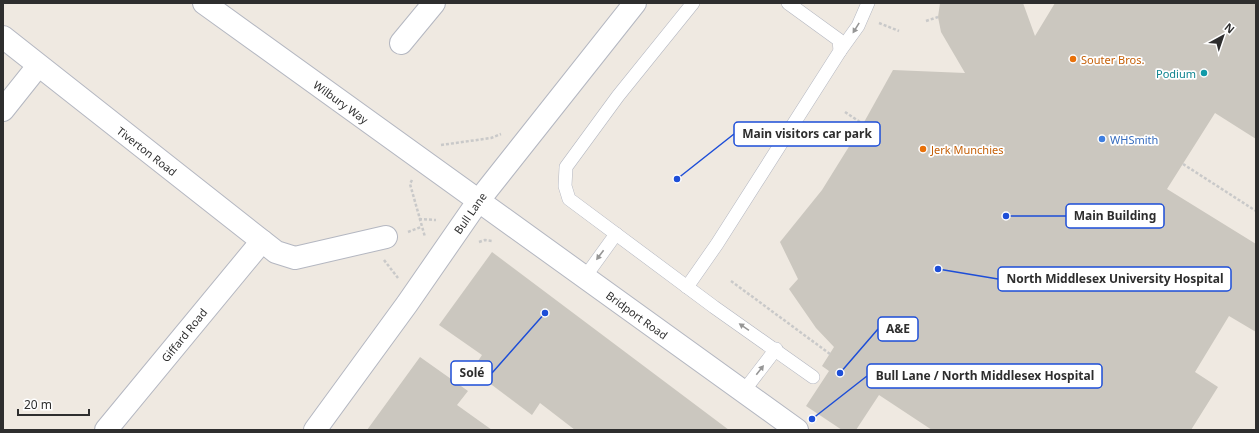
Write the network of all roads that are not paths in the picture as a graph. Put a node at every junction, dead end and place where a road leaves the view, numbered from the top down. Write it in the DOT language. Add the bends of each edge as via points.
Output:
graph roads {
  1 [pos="434,3"];
  2 [pos="635,3"];
  3 [pos="693,3"];
  4 [pos="788,3"];
  5 [pos="868,3"];
  6 [pos="216,7"];
  7 [pos="3,38"];
  8 [pos="401,43"];
  9 [pos="840,51"];
  10 [pos="38,66"];
  11 [pos="3,110"];
  12 [pos="479,200"];
  13 [pos="616,234"];
  14 [pos="382,238"];
  15 [pos="262,241"];
  16 [pos="295,258"];
  17 [pos="585,277"];
  18 [pos="228,280"];
  19 [pos="687,287"];
  20 [pos="776,349"];
  21 [pos="813,377"];
  22 [pos="743,392"];
  23 [pos="106,430"];
  24 [pos="315,430"];
  25 [pos="797,430"];
  1 -- 8 [label="street"];
  2 -- 12 [label="street, Bull Lane"];
  3 -- 13 [label="lane" via="618,96 566,167 565,186 569,199"];
  4 -- 9 [label="lane" via="839,40"];
  5 -- 9 [label="lane, one-way" via="858,26"];
  6 -- 12 [label="street, Wilbury Way"];
  7 -- 10 [label="street, Tiverton Road"];
  9 -- 19 [label="lane"];
  10 -- 11 [label="street"];
  10 -- 15 [label="street, Tiverton Road"];
  12 -- 17 [label="street, Bridport Road"];
  12 -- 24 [label="street, Bull Lane"];
  13 -- 17 [label="lane, one-way"];
  13 -- 19 [label="lane"];
  14 -- 16 [label="street"];
  15 -- 16 [label="street, Tiverton Road" via="276,252"];
  15 -- 18 [label="street, Giffard Road"];
  16 -- 18 [label="street" via="262,263"];
  17 -- 22 [label="street, Bridport Road"];
  18 -- 23 [label="street, Giffard Road"];
  20 -- 19 [label="lane, one-way"];
  20 -- 21 [label="lane"];
  22 -- 20 [label="lane, one-way"];
  22 -- 25 [label="street, Bridport Road"];
}
